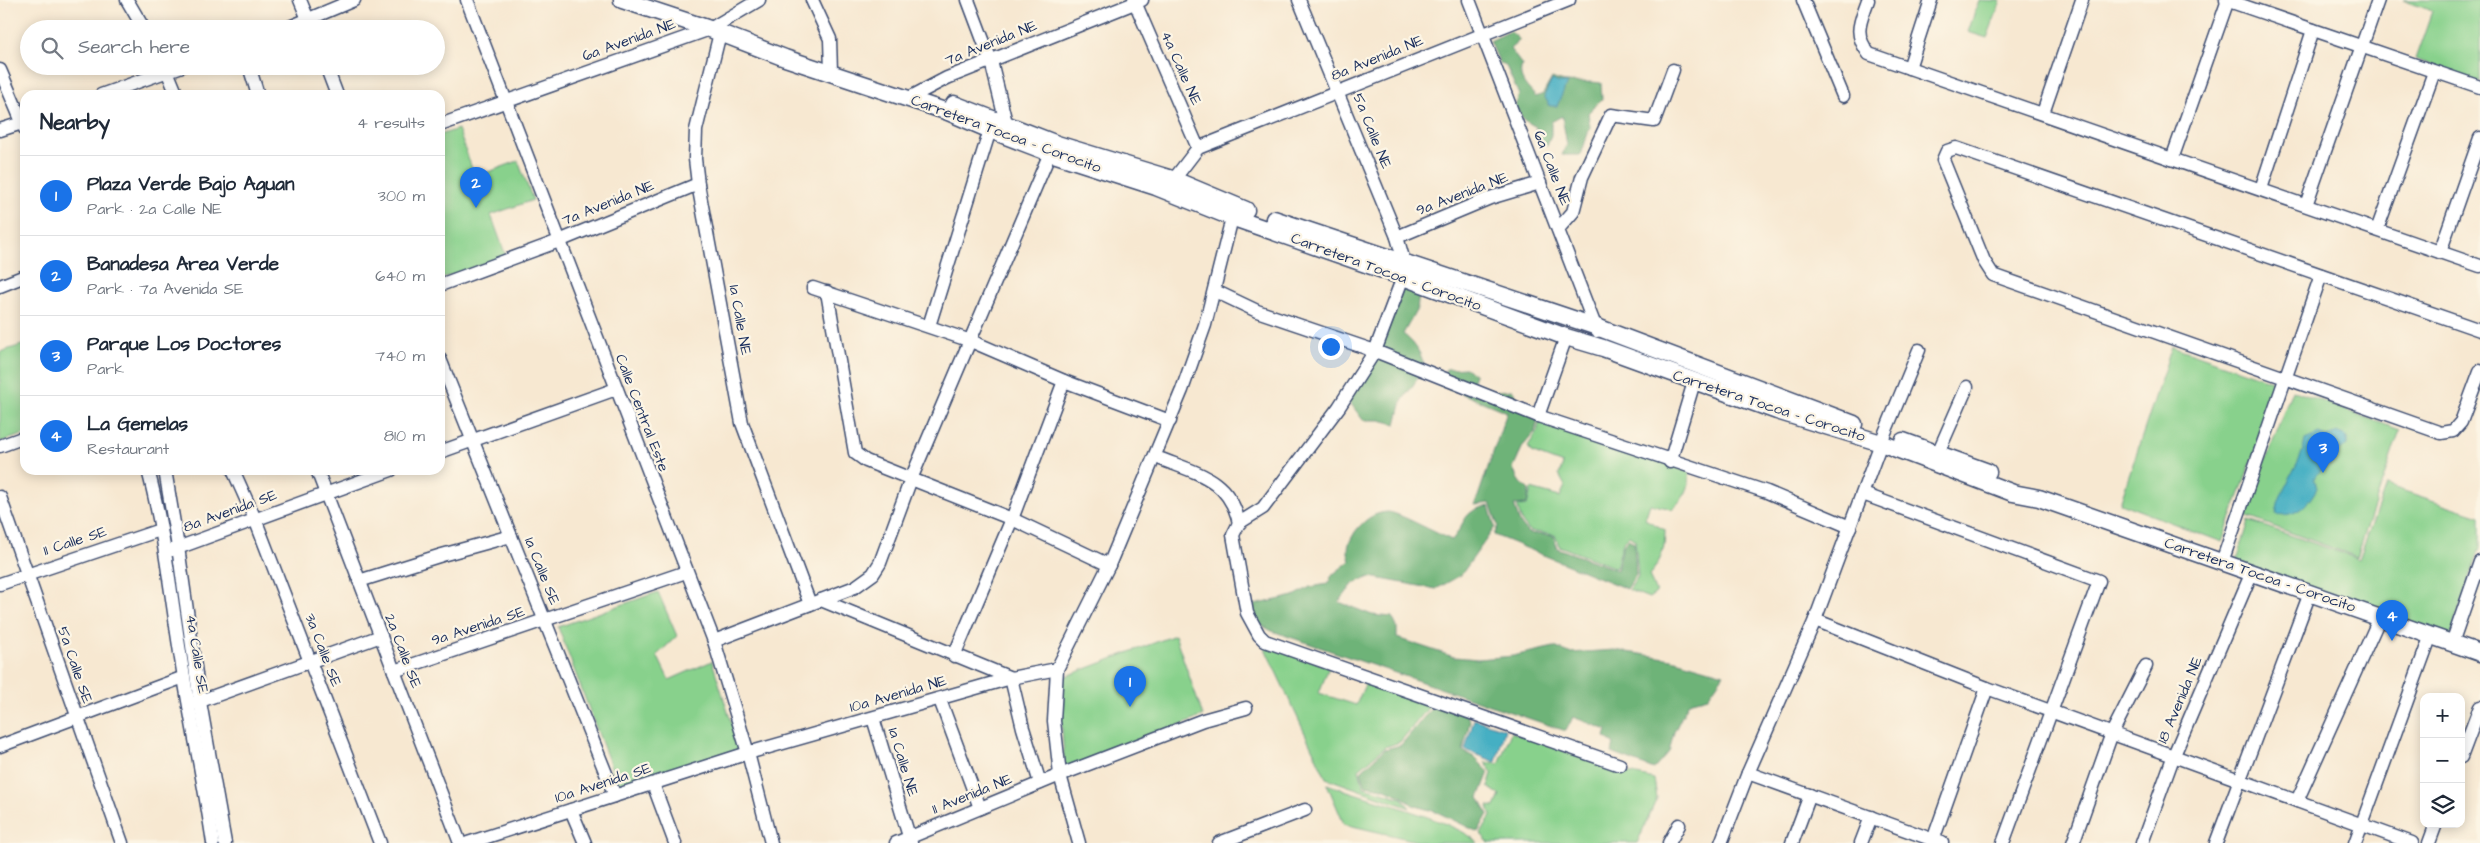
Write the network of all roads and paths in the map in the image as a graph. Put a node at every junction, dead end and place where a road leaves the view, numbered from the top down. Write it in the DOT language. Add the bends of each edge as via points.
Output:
graph roads {
  1 [pos="127,0"];
  2 [pos="300,0"];
  3 [pos="354,0"];
  4 [pos="467,0"];
  5 [pos="622,0"];
  6 [pos="759,0"];
  7 [pos="812,0"];
  8 [pos="968,0"];
  9 [pos="1299,0"];
  10 [pos="1469,0"];
  11 [pos="1569,0"];
  12 [pos="1803,0"];
  13 [pos="1868,0"];
  14 [pos="1931,0"];
  15 [pos="2082,0"];
  16 [pos="2228,0"];
  17 [pos="2378,0"];
  18 [pos="1137,1"];
  19 [pos="647,3"];
  20 [pos="139,20"];
  21 [pos="308,20"];
  22 [pos="317,20"];
  23 [pos="716,28"];
  24 [pos="2313,30"];
  25 [pos="1482,33"];
  26 [pos="2362,47"];
  27 [pos="991,61"];
  28 [pos="832,68"];
  29 [pos="1909,68"];
  30 [pos="0,70"];
  31 [pos="1673,70"];
  32 [pos="2434,72"];
  33 [pos="152,75"];
  34 [pos="169,75"];
  35 [pos="252,75"];
  36 [pos="329,75"];
  37 [pos="2480,87"];
  38 [pos="114,90"];
  39 [pos="175,90"];
  40 [pos="256,90"];
  41 [pos="335,90"];
  42 [pos="1338,92"];
  43 [pos="914,95"];
  44 [pos="1843,96"];
  45 [pos="506,102"];
  46 [pos="2043,113"];
  47 [pos="20,116"];
  48 [pos="445,123"];
  49 [pos="20,126"];
  50 [pos="0,130"];
  51 [pos="990,130"];
  52 [pos="1008,130"];
  53 [pos="2480,138"];
  54 [pos="1198,148"];
  55 [pos="1050,153"];
  56 [pos="2172,159"];
  57 [pos="1540,183"];
  58 [pos="698,184"];
  59 [pos="1169,185"];
  60 [pos="2261,190"];
  61 [pos="2306,205"];
  62 [pos="1233,211"];
  63 [pos="1558,229"];
  64 [pos="2377,230"];
  65 [pos="1397,237"];
  66 [pos="559,240"];
  67 [pos="2440,252"];
  68 [pos="2480,266"];
  69 [pos="1404,271"];
  70 [pos="2321,275"];
  71 [pos="20,278"];
  72 [pos="445,282"];
  73 [pos="0,286"];
  74 [pos="812,288"];
  75 [pos="1215,291"];
  76 [pos="828,292"];
  77 [pos="929,326"];
  78 [pos="1594,326"];
  79 [pos="2480,330"];
  80 [pos="1566,337"];
  81 [pos="971,341"];
  82 [pos="1603,348"];
  83 [pos="1919,350"];
  84 [pos="1375,351"];
  85 [pos="445,371"];
  86 [pos="2480,371"];
  87 [pos="2285,377"];
  88 [pos="1064,380"];
  89 [pos="1694,382"];
  90 [pos="1967,387"];
  91 [pos="616,389"];
  92 [pos="1538,416"];
  93 [pos="1170,421"];
  94 [pos="20,439"];
  95 [pos="1882,439"];
  96 [pos="472,441"];
  97 [pos="0,446"];
  98 [pos="445,450"];
  99 [pos="1938,453"];
  100 [pos="1156,457"];
  101 [pos="1670,462"];
  102 [pos="149,475"];
  103 [pos="166,475"];
  104 [pos="235,475"];
  105 [pos="319,475"];
  106 [pos="377,475"];
  107 [pos="911,479"];
  108 [pos="326,493"];
  109 [pos="1863,494"];
  110 [pos="0,497"];
  111 [pos="2039,498"];
  112 [pos="255,519"];
  113 [pos="1012,519"];
  114 [pos="1239,523"];
  115 [pos="1850,527"];
  116 [pos="160,530"];
  117 [pos="511,536"];
  118 [pos="178,547"];
  119 [pos="165,554"];
  120 [pos="2222,562"];
  121 [pos="2480,562"];
  122 [pos="1110,565"];
  123 [pos="686,572"];
  124 [pos="2252,572"];
  125 [pos="26,574"];
  126 [pos="359,581"];
  127 [pos="0,584"];
  128 [pos="2310,593"];
  129 [pos="815,602"];
  130 [pos="2380,617"];
  131 [pos="1816,620"];
  132 [pos="545,622"];
  133 [pos="381,636"];
  134 [pos="2431,636"];
  135 [pos="714,641"];
  136 [pos="2452,643"];
  137 [pos="2480,653"];
  138 [pos="954,656"];
  139 [pos="310,663"];
  140 [pos="2146,666"];
  141 [pos="1058,669"];
  142 [pos="394,671"];
  143 [pos="184,678"];
  144 [pos="1010,678"];
  145 [pos="1987,688"];
  146 [pos="940,700"];
  147 [pos="194,703"];
  148 [pos="2480,707"];
  149 [pos="1246,708"];
  150 [pos="2052,710"];
  151 [pos="76,718"];
  152 [pos="873,718"];
  153 [pos="2112,733"];
  154 [pos="0,746"];
  155 [pos="2465,746"];
  156 [pos="748,753"];
  157 [pos="2174,755"];
  158 [pos="1620,765"];
  159 [pos="1748,773"];
  160 [pos="1060,775"];
  161 [pos="2240,780"];
  162 [pos="652,784"];
  163 [pos="1040,784"];
  164 [pos="1810,795"];
  165 [pos="614,796"];
  166 [pos="2297,801"];
  167 [pos="980,808"];
  168 [pos="571,810"];
  169 [pos="1305,810"];
  170 [pos="1871,817"];
  171 [pos="1679,825"];
  172 [pos="2362,825"];
  173 [pos="2435,828"];
  174 [pos="910,840"];
  175 [pos="1935,842"];
  176 [pos="122,843"];
  177 [pos="213,843"];
  178 [pos="225,843"];
  179 [pos="380,843"];
  180 [pos="460,843"];
  181 [pos="468,843"];
  182 [pos="586,843"];
  183 [pos="675,843"];
  184 [pos="771,843"];
  185 [pos="896,843"];
  186 [pos="1079,843"];
  187 [pos="1219,843"];
  188 [pos="1669,843"];
  189 [pos="1722,843"];
  190 [pos="1792,843"];
  191 [pos="1861,843"];
  192 [pos="2004,843"];
  193 [pos="2073,843"];
  194 [pos="2142,843"];
  195 [pos="2216,843"];
  196 [pos="2355,843"];
  197 [pos="2412,843"];
  198 [pos="2429,843"];
  1 -- 20 [label="street"];
  2 -- 21 [label="street"];
  3 -- 22 [label="street"];
  4 -- 45 [label="street, Calle Central Este"];
  5 -- 19 [label="main road, Carretera Tocoa - Corocito"];
  6 -- 23 [label="street, 6a Avenida NE"];
  7 -- 28 [label="street" via="830,39"];
  8 -- 27 [label="street"];
  9 -- 42 [label="street, 5a Calle NE"];
  10 -- 25 [label="street, 6a Calle NE"];
  11 -- 25 [label="street, 8a Avenida NE"];
  12 -- 44 [label="street"];
  13 -- 29 [label="street" via="1858,29 1862,45 1869,54"];
  14 -- 29 [label="street"];
  15 -- 46 [label="street"];
  16 -- 24 [label="street"];
  16 -- 56 [label="street"];
  17 -- 26 [label="street"];
  18 -- 27 [label="street, 7a Avenida NE"];
  18 -- 54 [label="street, 4a Calle NE"];
  19 -- 23 [label="main road, Carretera Tocoa - Corocito"];
  23 -- 28 [label="main road, Carretera Tocoa - Corocito" via="785,58"];
  23 -- 45 [label="street, 6a Avenida NE"];
  23 -- 58 [label="street, 1a Calle NE" via="696,130"];
  24 -- 26 [label="street"];
  24 -- 60 [label="street"];
  25 -- 42 [label="street, 8a Avenida NE"];
  25 -- 57 [label="street, 6a Calle NE"];
  26 -- 32 [label="street"];
  26 -- 61 [label="street"];
  27 -- 43 [label="street, 7a Avenida NE"];
  27 -- 52 [label="street"];
  28 -- 43 [label="main road, Carretera Tocoa - Corocito"];
  29 -- 46 [label="street"];
  30 -- 47 [label="street"];
  31 -- 63 [label="street" via="1654,121 1611,115 1582,177 1573,212"];
  32 -- 37 [label="street"];
  32 -- 64 [label="street"];
  33 -- 38 [label="street"];
  34 -- 39 [label="street"];
  35 -- 40 [label="street"];
  36 -- 41 [label="street"];
  42 -- 54 [label="street, 8a Avenida NE"];
  42 -- 65 [label="street, 5a Calle NE"];
  43 -- 51 [label="main road, Carretera Tocoa - Corocito"];
  43 -- 52 [label="main road, Carretera Tocoa - Corocito"];
  45 -- 48 [label="street, 6a Avenida NE"];
  45 -- 66 [label="street, Calle Central Este"];
  46 -- 56 [label="street"];
  49 -- 50 [label="street"];
  51 -- 52 [label="main road, Carretera Tocoa - Corocito"];
  51 -- 77 [label="street"];
  52 -- 55 [label="main road, Carretera Tocoa - Corocito"];
  52 -- 59 [label="main road, Carretera Tocoa - Corocito" via="1057,144"];
  53 -- 67 [label="street"];
  54 -- 59 [label="street"];
  55 -- 59 [label="main road, Carretera Tocoa - Corocito"];
  55 -- 81 [label="street"];
  56 -- 60 [label="street"];
  57 -- 63 [label="street, 6a Calle NE"];
  57 -- 65 [label="street, 9a Avenida NE" via="1490,198"];
  58 -- 66 [label="street, 7a Avenida NE"];
  58 -- 129 [label="street, 1a Calle NE" via="742,423"];
  59 -- 62 [label="main road, Carretera Tocoa - Corocito"];
  60 -- 61 [label="street"];
  61 -- 64 [label="street"];
  62 -- 69 [label="main road, Carretera Tocoa - Corocito"];
  62 -- 75 [label="street"];
  63 -- 78 [label="street, 6a Calle NE"];
  64 -- 67 [label="street"];
  65 -- 69 [label="street, 5a Calle NE"];
  66 -- 72 [label="street, 7a Avenida NE"];
  66 -- 91 [label="street, Calle Central Este"];
  67 -- 68 [label="street"];
  69 -- 78 [label="main road, Carretera Tocoa - Corocito"];
  69 -- 80 [label="main road, Carretera Tocoa - Corocito"];
  69 -- 84 [label="street"];
  70 -- 79 [label="street"];
  70 -- 87 [label="street"];
  70 -- 87 [label="street" via="1956,148 1946,151 1943,160 1984,262 1993,275"];
  71 -- 73 [label="street"];
  74 -- 76 [label="street"];
  75 -- 84 [label="street" via="1257,311"];
  75 -- 93 [label="street" via="1194,360"];
  76 -- 77 [label="street"];
  76 -- 107 [label="street" via="854,453"];
  77 -- 81 [label="street"];
  78 -- 82 [label="street, 6a Calle NE"];
  78 -- 95 [label="main road, Carretera Tocoa - Corocito"];
  80 -- 82 [label="main road, Carretera Tocoa - Corocito"];
  80 -- 92 [label="street"];
  81 -- 88 [label="street"];
  81 -- 107 [label="street"];
  82 -- 89 [label="main road, Carretera Tocoa - Corocito"];
  83 -- 95 [label="street"];
  84 -- 92 [label="street"];
  84 -- 114 [label="street" via="1324,431 1263,508"];
  85 -- 96 [label="street, 1a Calle SE"];
  86 -- 87 [label="street" via="2461,422 2453,431 2440,432"];
  87 -- 120 [label="street"];
  88 -- 93 [label="street"];
  88 -- 113 [label="street"];
  89 -- 95 [label="main road, Carretera Tocoa - Corocito" via="1777,411"];
  89 -- 101 [label="street"];
  90 -- 99 [label="street"];
  91 -- 96 [label="street"];
  91 -- 123 [label="street, Calle Central Este"];
  92 -- 101 [label="street"];
  93 -- 100 [label="street"];
  94 -- 97 [label="street"];
  95 -- 99 [label="main road, Carretera Tocoa - Corocito"];
  95 -- 109 [label="street"];
  95 -- 111 [label="main road, Carretera Tocoa - Corocito" via="2013,493"];
  96 -- 98 [label="street"];
  96 -- 117 [label="street, 1a Calle SE"];
  99 -- 111 [label="main road, Carretera Tocoa - Corocito" via="2017,484"];
  100 -- 114 [label="street" via="1212,479 1229,496"];
  100 -- 122 [label="street"];
  101 -- 115 [label="street" via="1767,492"];
  102 -- 116 [label="street, 4a Calle SE"];
  103 -- 118 [label="street, 4a Calle SE"];
  104 -- 112 [label="street, 3a Calle SE"];
  105 -- 108 [label="street, 2a Calle SE"];
  106 -- 108 [label="street, 8a Avenida SE"];
  107 -- 113 [label="street"];
  107 -- 129 [label="street" via="873,574 855,587"];
  108 -- 112 [label="street, 8a Avenida SE"];
  108 -- 126 [label="street, 2a Calle SE"];
  109 -- 115 [label="street"];
  109 -- 150 [label="street" via="2099,581"];
  110 -- 125 [label="street, 5a Calle SE"];
  111 -- 120 [label="main road, Carretera Tocoa - Corocito"];
  112 -- 118 [label="street, 8a Avenida SE"];
  112 -- 139 [label="street, 3a Calle SE"];
  113 -- 122 [label="street"];
  113 -- 138 [label="street"];
  114 -- 158 [label="street" via="1233,535 1245,604 1252,624 1266,641"];
  115 -- 131 [label="street"];
  116 -- 119 [label="street, 4a Calle SE"];
  116 -- 125 [label="street, 11 Calle SE"];
  117 -- 126 [label="street"];
  117 -- 132 [label="street, 1a Calle SE"];
  118 -- 119 [label="street, 8a Avenida SE"];
  118 -- 147 [label="street, 4a Calle SE"];
  119 -- 143 [label="street, 4a Calle SE"];
  120 -- 124 [label="main road, Carretera Tocoa - Corocito"];
  121 -- 136 [label="street"];
  122 -- 141 [label="street"];
  123 -- 132 [label="street, 9a Avenida SE"];
  123 -- 135 [label="street, Calle Central Este"];
  124 -- 128 [label="main road, Carretera Tocoa - Corocito"];
  124 -- 157 [label="street, 18 Avenida NE"];
  125 -- 127 [label="street, 11 Calle SE"];
  125 -- 151 [label="street, 5a Calle SE"];
  126 -- 133 [label="street, 2a Calle SE"];
  128 -- 130 [label="main road, Carretera Tocoa - Corocito"];
  128 -- 161 [label="street"];
  129 -- 135 [label="street"];
  129 -- 138 [label="street"];
  130 -- 134 [label="main road, Carretera Tocoa - Corocito"];
  130 -- 166 [label="street"];
  131 -- 145 [label="street"];
  131 -- 159 [label="street"];
  132 -- 142 [label="street, 9a Avenida SE"];
  132 -- 165 [label="street, 1a Calle SE"];
  133 -- 139 [label="street"];
  133 -- 142 [label="street, 2a Calle SE"];
  134 -- 136 [label="main road, Carretera Tocoa - Corocito"];
  134 -- 172 [label="street"];
  135 -- 156 [label="street, Calle Central Este"];
  136 -- 137 [label="main road, Carretera Tocoa - Corocito"];
  138 -- 144 [label="street"];
  139 -- 147 [label="street"];
  139 -- 179 [label="street, 3a Calle SE"];
  140 -- 153 [label="street"];
  141 -- 144 [label="street, 10a Avenida NE"];
  141 -- 160 [label="street" via="1054,721"];
  142 -- 180 [label="street, 2a Calle SE"];
  143 -- 147 [label="street, 4a Calle SE"];
  143 -- 151 [label="street"];
  144 -- 146 [label="street, 10a Avenida NE"];
  144 -- 163 [label="street"];
  145 -- 150 [label="street"];
  145 -- 175 [label="street"];
  146 -- 152 [label="street, 10a Avenida NE"];
  146 -- 167 [label="street"];
  147 -- 177 [label="street, 4a Calle SE"];
  147 -- 178 [label="street, 4a Calle SE"];
  148 -- 155 [label="street"];
  149 -- 160 [label="street, 11 Avenida NE" via="1203,720"];
  150 -- 153 [label="street"];
  150 -- 192 [label="street"];
  151 -- 154 [label="street"];
  151 -- 176 [label="street, 5a Calle SE"];
  152 -- 156 [label="street, 10a Avenida NE"];
  152 -- 174 [label="street, 1a Calle NE"];
  153 -- 157 [label="street"];
  153 -- 193 [label="street"];
  156 -- 162 [label="street, 10a Avenida SE"];
  156 -- 184 [label="street, Calle Central Este"];
  157 -- 161 [label="street"];
  157 -- 194 [label="street, 18 Avenida NE"];
  159 -- 164 [label="street"];
  159 -- 189 [label="street"];
  160 -- 163 [label="street, 11 Avenida NE"];
  160 -- 186 [label="street"];
  161 -- 166 [label="street"];
  161 -- 195 [label="street"];
  162 -- 165 [label="street, 10a Avenida SE"];
  162 -- 183 [label="street"];
  163 -- 167 [label="street, 11 Avenida NE"];
  164 -- 170 [label="street"];
  164 -- 190 [label="street"];
  165 -- 168 [label="street, 10a Avenida SE"];
  166 -- 172 [label="street"];
  167 -- 174 [label="street, 11 Avenida NE"];
  168 -- 181 [label="street, 10a Avenida SE"];
  168 -- 182 [label="street"];
  169 -- 187 [label="street"];
  170 -- 175 [label="street"];
  170 -- 191 [label="street"];
  171 -- 188 [label="street"];
  172 -- 196 [label="street"];
  172 -- 197 [label="street"];
  173 -- 198 [label="street"];
  174 -- 185 [label="street, 11 Avenida NE"];
}
